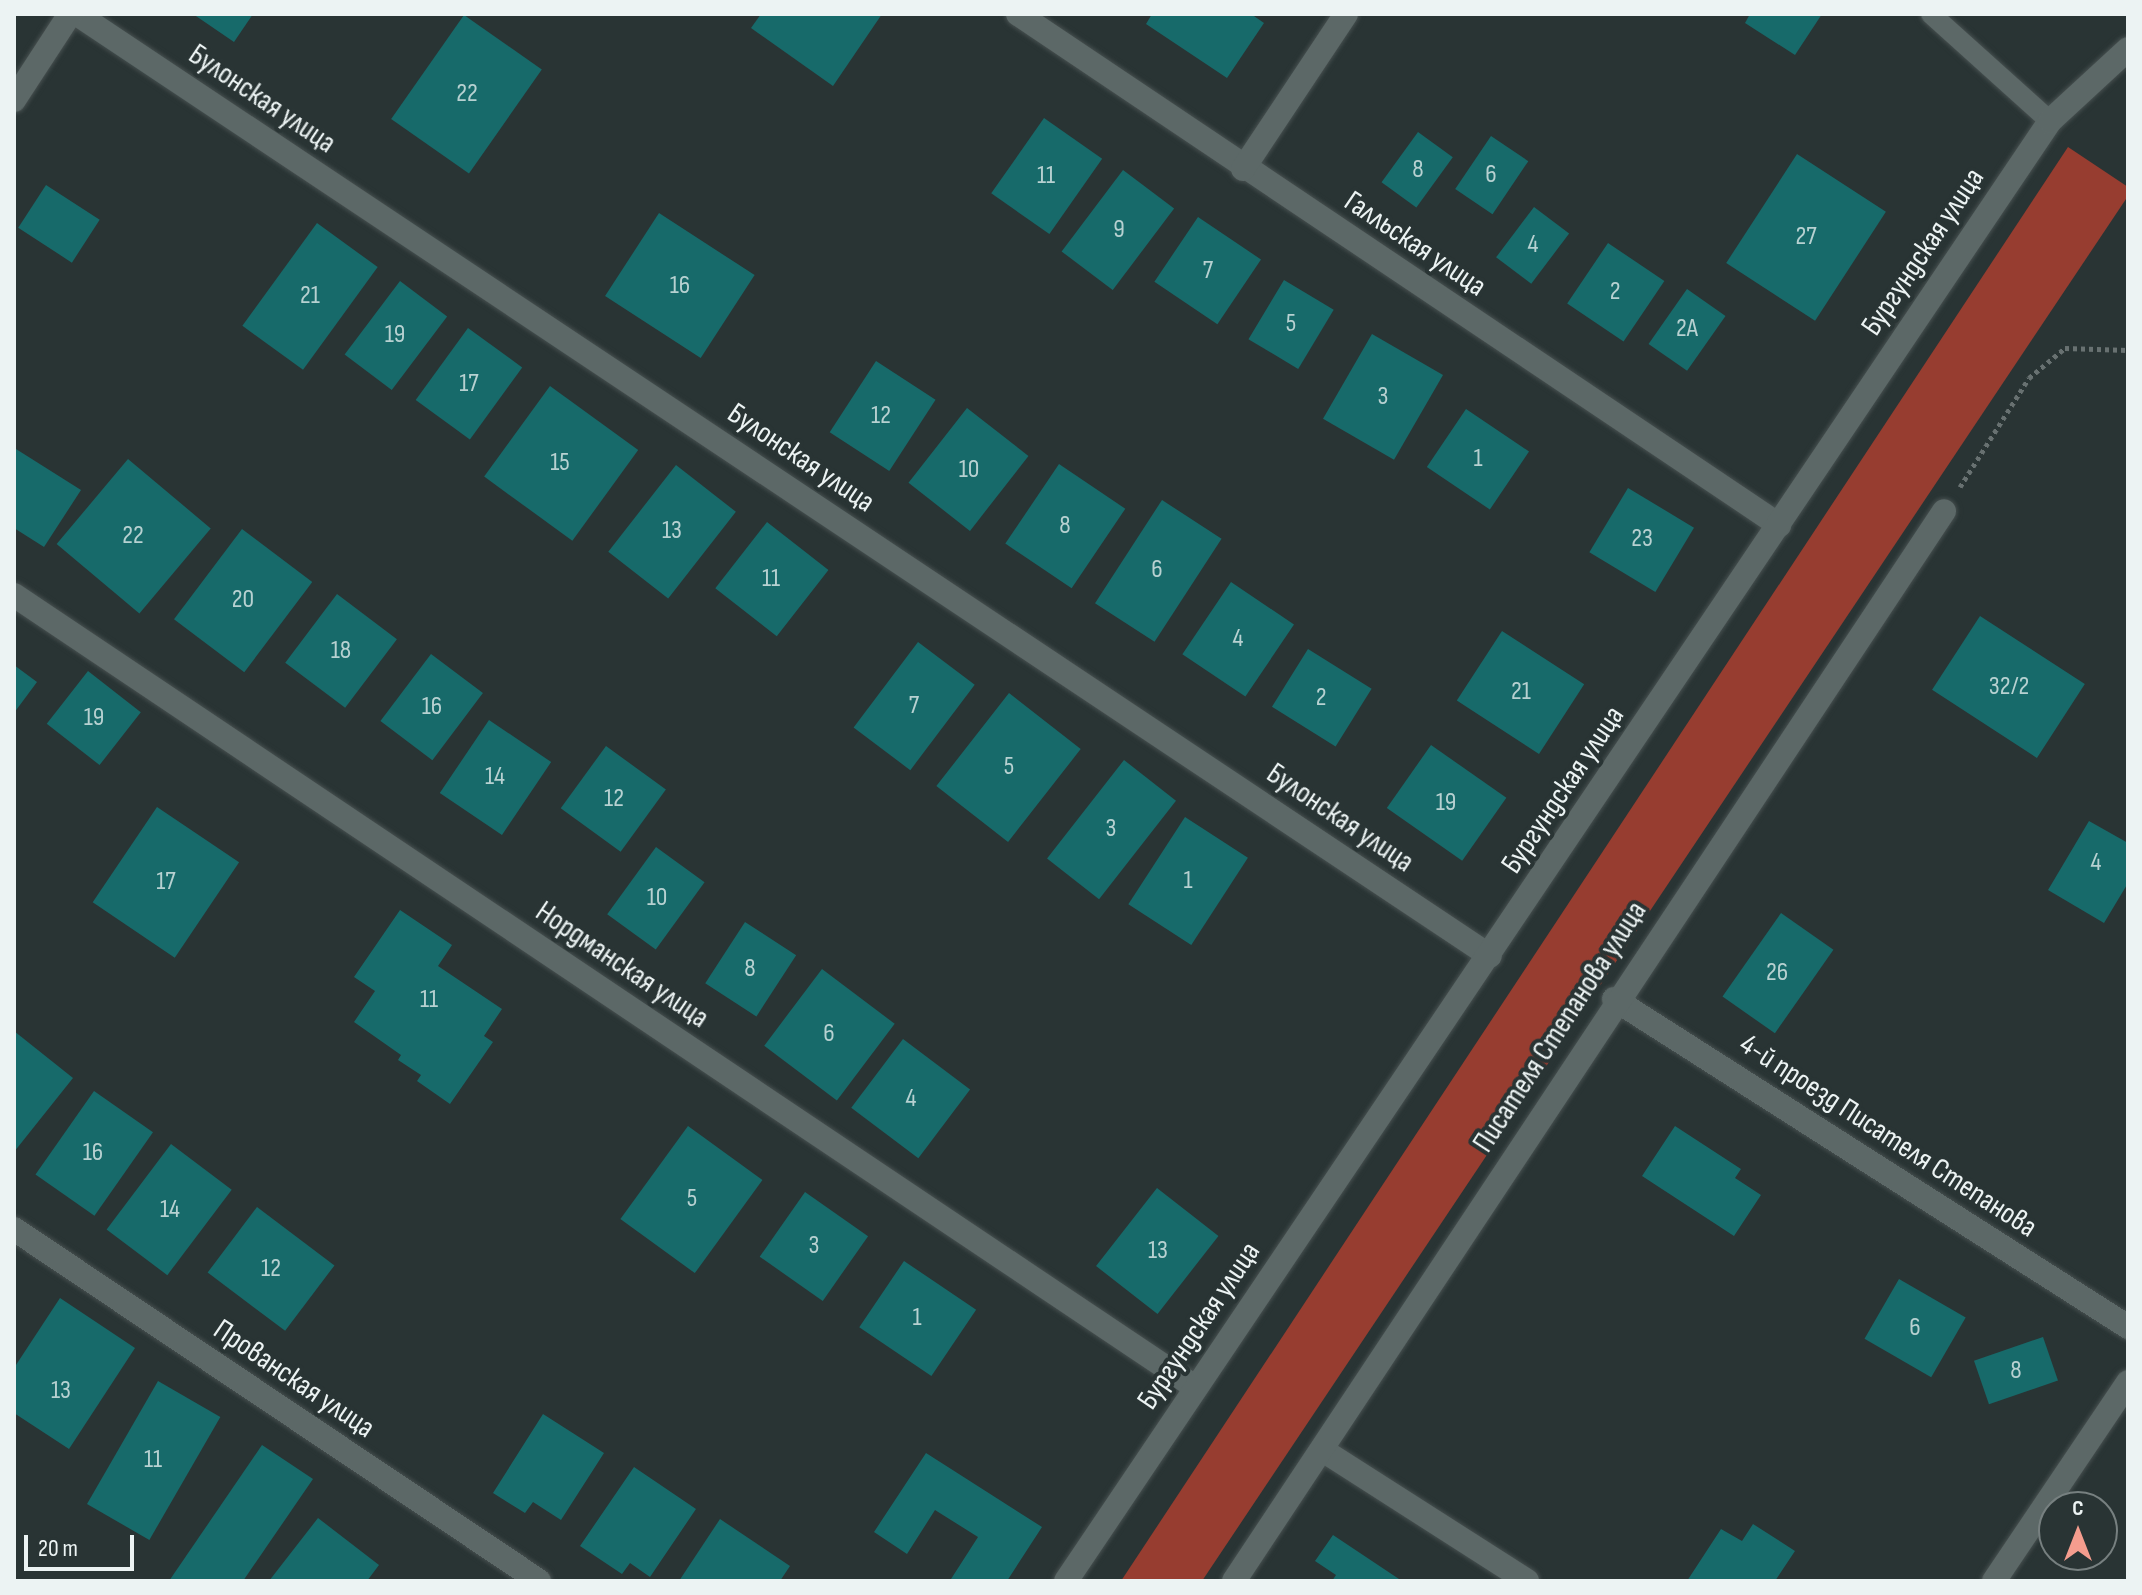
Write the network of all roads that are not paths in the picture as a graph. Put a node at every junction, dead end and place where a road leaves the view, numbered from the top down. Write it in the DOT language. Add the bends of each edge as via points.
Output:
graph roads {
  1 [pos="70,14"];
  2 [pos="77,14"];
  3 [pos="1018,14"];
  4 [pos="1346,14"];
  5 [pos="1931,14"];
  6 [pos="2128,49"];
  7 [pos="14,100"];
  8 [pos="2050,121"];
  9 [pos="1243,169"];
  10 [pos="1944,511"];
  11 [pos="1779,525"];
  12 [pos="14,595"];
  13 [pos="1490,956"];
  14 [pos="1614,999"];
  15 [pos="14,1229"];
  16 [pos="2128,1327"];
  17 [pos="2128,1382"];
  18 [pos="1195,1387"];
  19 [pos="1324,1451"];
  20 [pos="539,1581"];
  21 [pos="1066,1581"];
  22 [pos="1234,1581"];
  23 [pos="1527,1581"];
  24 [pos="1994,1581"];
  1 -- 7 [label="street"];
  2 -- 13 [label="street, Булонская улица"];
  3 -- 9 [label="street, Галльская улица"];
  4 -- 9 [label="street"];
  5 -- 8 [label="lane"];
  6 -- 8 [label="street, Бургундская улица"];
  8 -- 11 [label="street, Бургундская улица"];
  9 -- 11 [label="street, Галльская улица"];
  10 -- 14 [label="street, Писателя Степанова улица"];
  11 -- 13 [label="street, Бургундская улица"];
  12 -- 18 [label="street, Нордманская улица"];
  13 -- 18 [label="street, Бургундская улица"];
  14 -- 16 [label="street, 4-й проезд Писателя Степанова"];
  14 -- 19 [label="street, Писателя Степанова улица"];
  15 -- 20 [label="street, Прованская улица"];
  17 -- 24 [label="street"];
  18 -- 21 [label="street, Бургундская улица"];
  19 -- 22 [label="street, Писателя Степанова улица"];
  19 -- 23 [label="street"];
}
